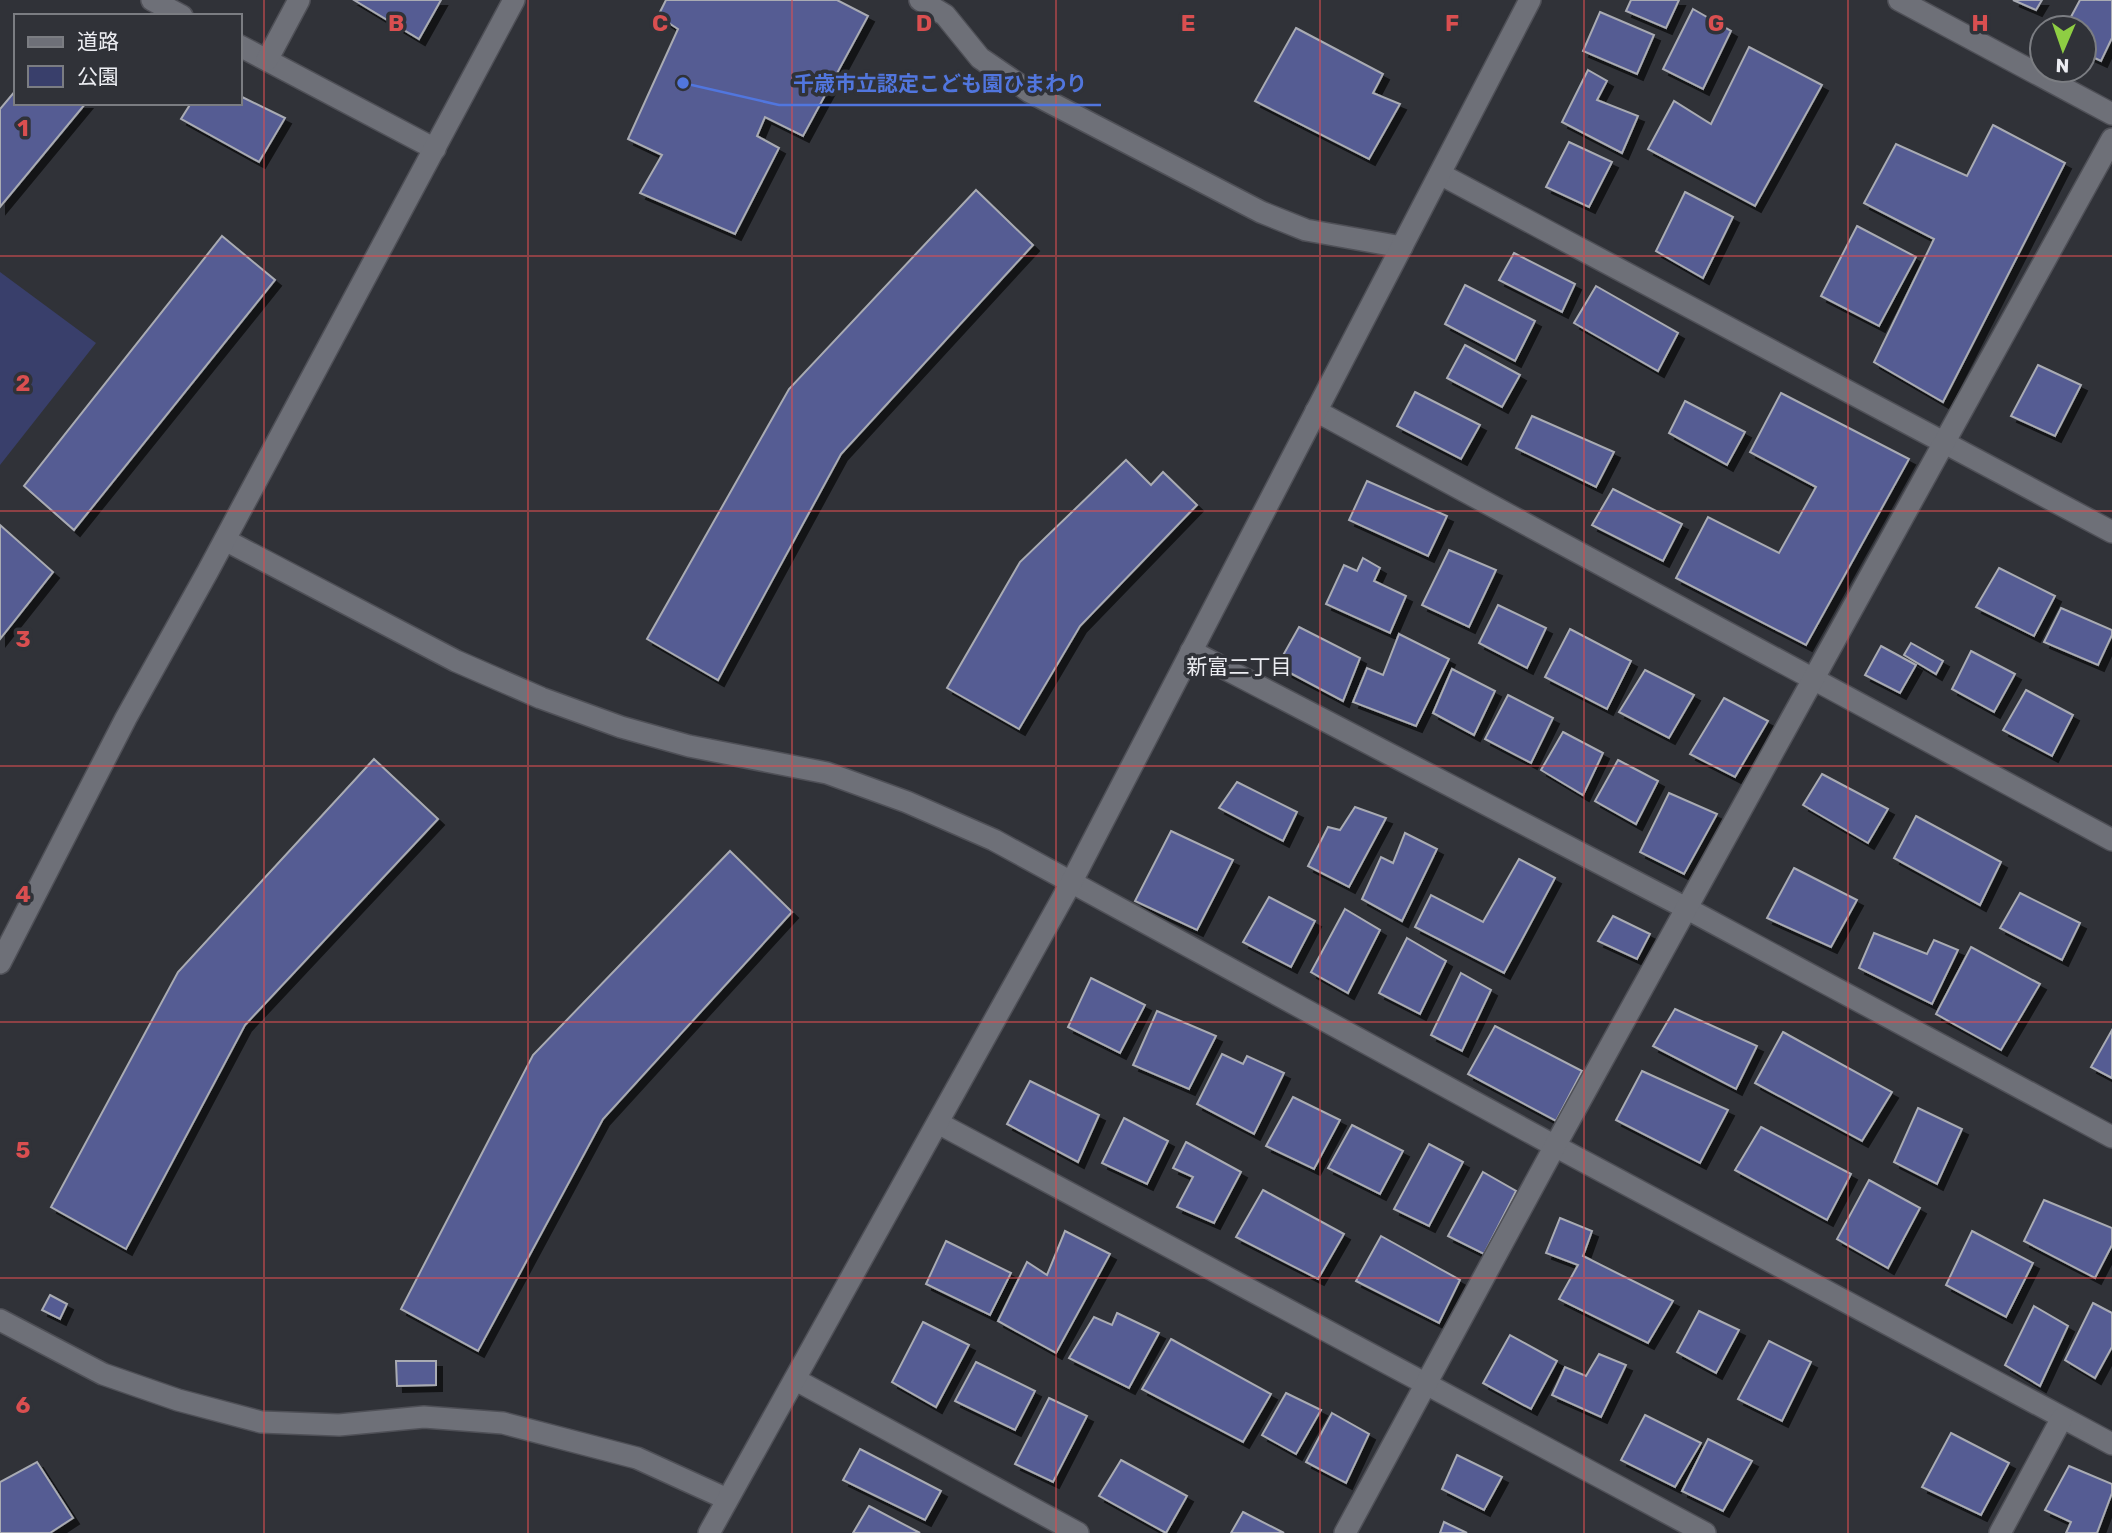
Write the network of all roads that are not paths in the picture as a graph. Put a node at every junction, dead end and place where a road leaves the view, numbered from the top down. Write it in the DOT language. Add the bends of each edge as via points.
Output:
graph roads {
  1 [pos="152,0"];
  2 [pos="299,0"];
  3 [pos="514,0"];
  4 [pos="920,0"];
  5 [pos="1530,0"];
  6 [pos="1899,0"];
  7 [pos="178,14"];
  8 [pos="242,47"];
  9 [pos="267,60"];
  10 [pos="2112,114"];
  11 [pos="2112,139"];
  12 [pos="435,149"];
  13 [pos="1440,174"];
  14 [pos="1402,247"];
  15 [pos="1316,411"];
  16 [pos="1945,441"];
  17 [pos="2112,531"];
  18 [pos="225,540"];
  19 [pos="1191,651"];
  20 [pos="1813,680"];
  21 [pos="2112,840"];
  22 [pos="1072,881"];
  23 [pos="1686,908"];
  24 [pos="0,963"];
  25 [pos="937,1123"];
  26 [pos="2112,1137"];
  27 [pos="1555,1146"];
  28 [pos="0,1320"];
  29 [pos="796,1380"];
  30 [pos="1425,1384"];
  31 [pos="2062,1418"];
  32 [pos="2112,1444"];
  33 [pos="727,1499"];
  34 [pos="709,1533"];
  35 [pos="1078,1533"];
  36 [pos="1345,1533"];
  37 [pos="1706,1533"];
  38 [pos="2000,1533"];
  1 -- 7 [label="street"];
  2 -- 9 [label="street"];
  3 -- 12 [label="street"];
  4 -- 14 [label="street" via="945,15 980,58 1030,92 1261,212 1306,230"];
  5 -- 13 [label="street"];
  6 -- 10 [label="street"];
  8 -- 9 [label="street"];
  9 -- 12 [label="street"];
  11 -- 16 [label="street"];
  12 -- 18 [label="street"];
  13 -- 14 [label="street"];
  13 -- 16 [label="street"];
  14 -- 15 [label="street"];
  15 -- 19 [label="street"];
  15 -- 20 [label="street"];
  16 -- 17 [label="street"];
  16 -- 20 [label="street"];
  18 -- 22 [label="street" via="456,661 541,698 666,740 827,773 994,839"];
  18 -- 24 [label="street" via="125,718"];
  19 -- 22 [label="street"];
  19 -- 23 [label="street"];
  20 -- 21 [label="street"];
  20 -- 23 [label="street"];
  22 -- 25 [label="street"];
  22 -- 27 [label="street"];
  23 -- 26 [label="street"];
  23 -- 27 [label="street"];
  25 -- 29 [label="street"];
  25 -- 30 [label="street"];
  27 -- 30 [label="street"];
  27 -- 31 [label="street"];
  28 -- 33 [label="street" via="103,1374 261,1422 339,1425 424,1417 503,1423 637,1458"];
  29 -- 33 [label="street"];
  29 -- 35 [label="street"];
  30 -- 36 [label="street"];
  30 -- 37 [label="street"];
  31 -- 32 [label="street"];
  31 -- 38 [label="street"];
  33 -- 34 [label="street"];
}
